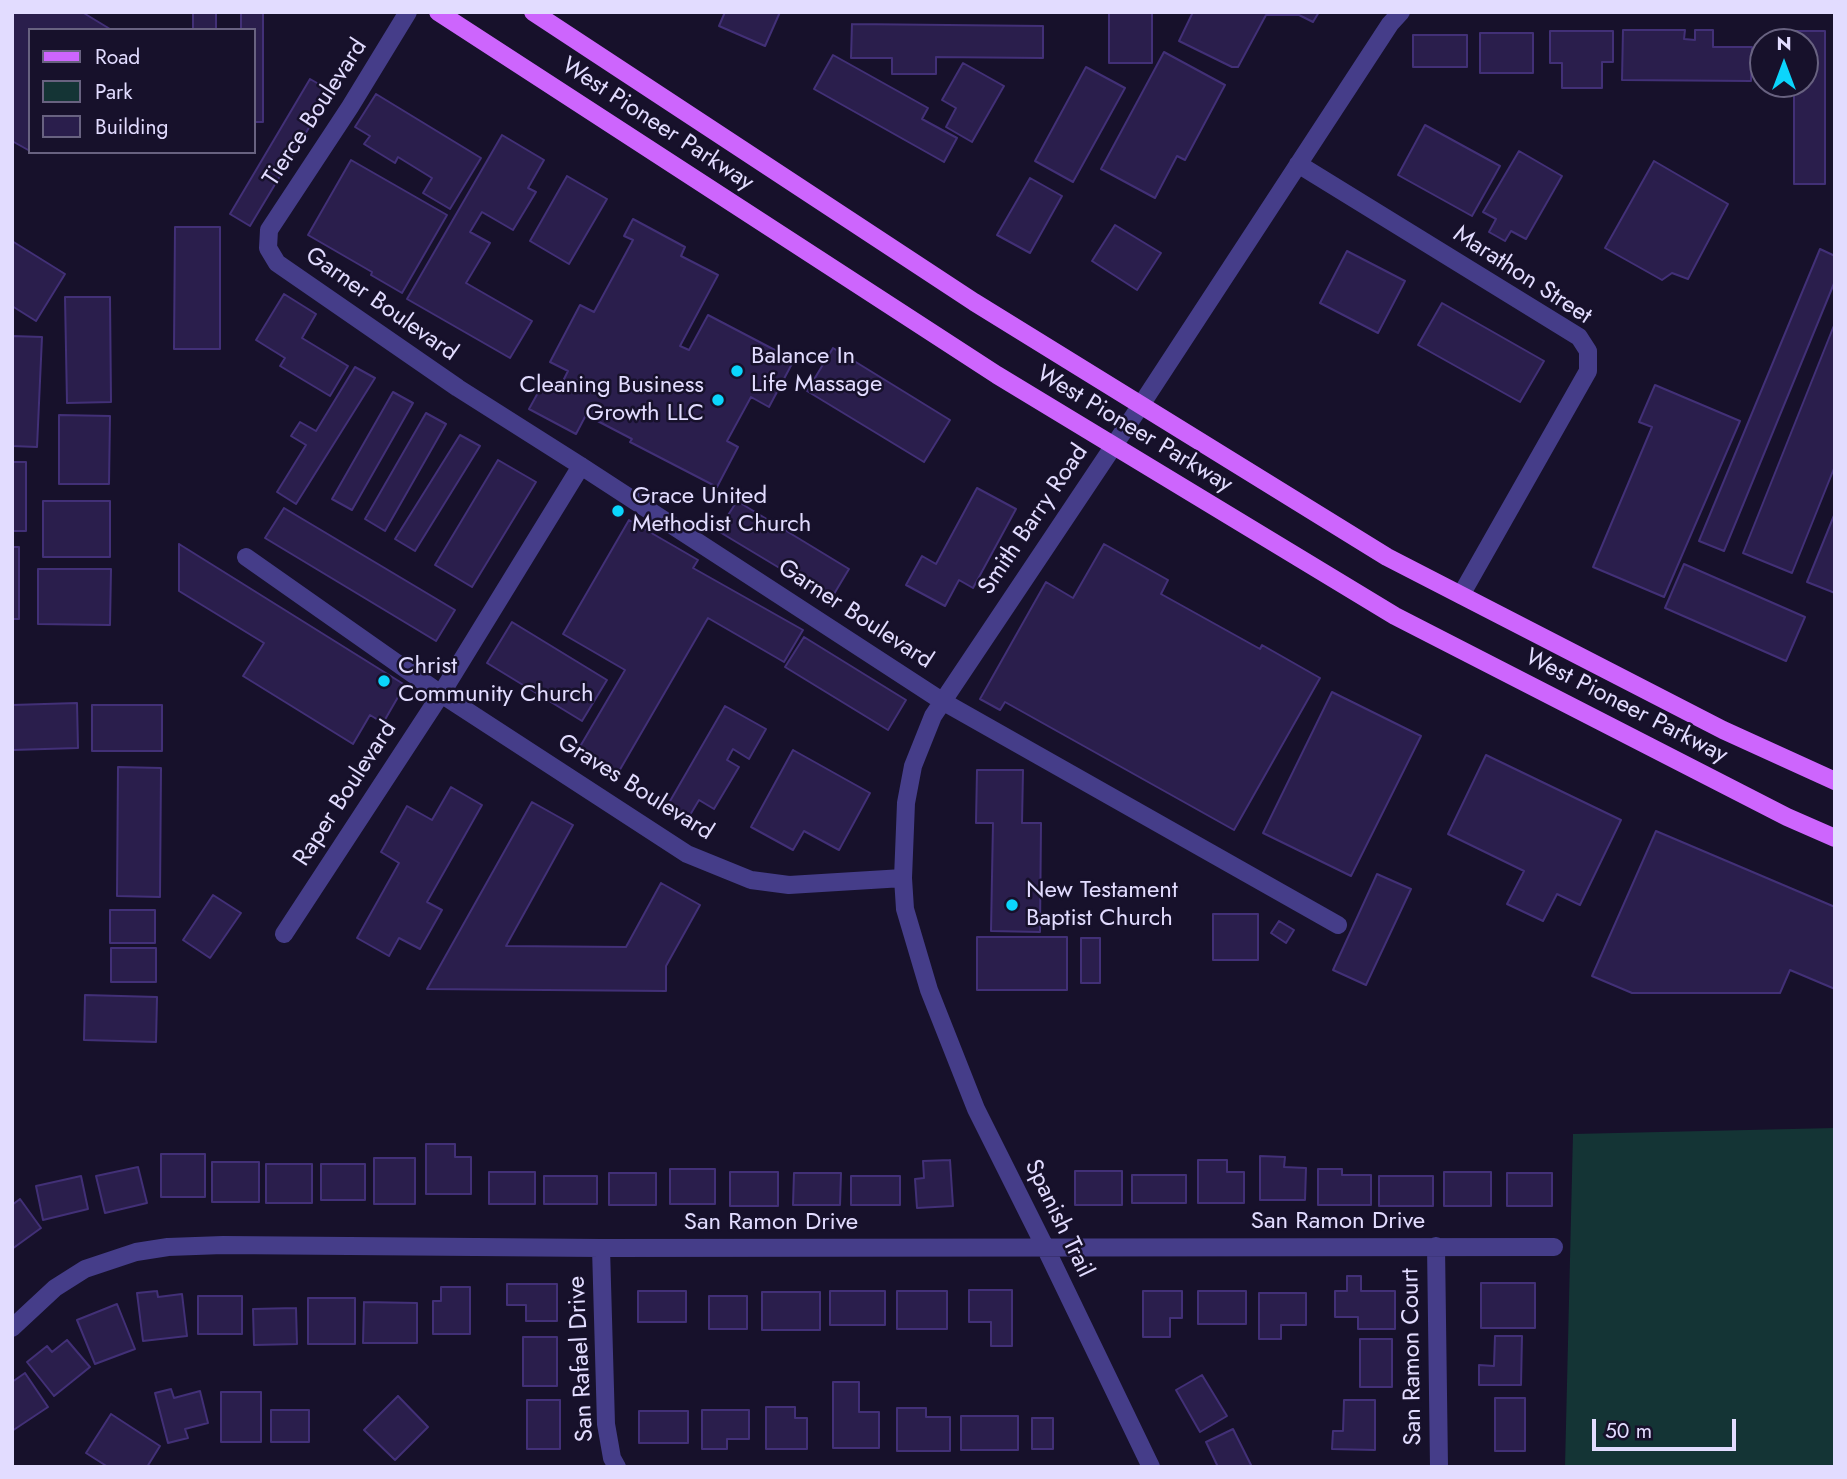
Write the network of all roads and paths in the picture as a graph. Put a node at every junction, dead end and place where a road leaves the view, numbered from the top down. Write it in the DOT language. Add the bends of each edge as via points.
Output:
graph roads {
  1 [pos="408,12"];
  2 [pos="438,12"];
  3 [pos="533,12"];
  4 [pos="1401,12"];
  5 [pos="1298,164"];
  6 [pos="268,240"];
  7 [pos="1141,405"];
  8 [pos="1113,446"];
  9 [pos="582,466"];
  10 [pos="246,557"];
  11 [pos="1461,595"];
  12 [pos="441,694"];
  13 [pos="942,701"];
  14 [pos="1835,781"];
  15 [pos="1835,838"];
  16 [pos="903,878"];
  17 [pos="1338,925"];
  18 [pos="285,934"];
  19 [pos="929,990"];
  20 [pos="1436,1246"];
  21 [pos="1045,1247"];
  22 [pos="1554,1247"];
  23 [pos="601,1248"];
  24 [pos="12,1328"];
  25 [pos="1148,1466"];
  26 [pos="617,1467"];
  27 [pos="1439,1467"];
  1 -- 6 [label="street, Tierce Boulevard" via="269,230"];
  2 -- 8 [label="main road, West Pioneer Parkway"];
  3 -- 7 [label="main road, West Pioneer Parkway" via="974,302"];
  4 -- 5 [label="street, Smith Barry Road"];
  5 -- 7 [label="street, Smith Barry Road"];
  5 -- 11 [label="street, Marathon Street" via="1579,337 1588,351 1588,371"];
  6 -- 9 [label="street, Garner Boulevard" via="277,263 458,388"];
  7 -- 8 [label="street, Smith Barry Road"];
  7 -- 11 [label="main road, West Pioneer Parkway" via="1387,557"];
  8 -- 13 [label="street, Smith Barry Road"];
  8 -- 15 [label="main road, West Pioneer Parkway" via="1395,616"];
  9 -- 12 [label="street, Raper Boulevard"];
  9 -- 13 [label="street, Garner Boulevard"];
  10 -- 12 [label="street, Graves Boulevard"];
  11 -- 14 [label="main road, West Pioneer Parkway" via="1723,730"];
  12 -- 16 [label="street, Graves Boulevard" via="687,854 751,880 789,885"];
  12 -- 18 [label="street, Raper Boulevard"];
  13 -- 16 [label="street, Smith Barry Road" via="913,766 906,803"];
  13 -- 17 [label="street, Garner Boulevard"];
  16 -- 19 [label="street, Smith Barry Road" via="905,909"];
  19 -- 21 [label="street, Spanish Trail" via="976,1110"];
  20 -- 21 [label="street, San Ramon Drive"];
  20 -- 22 [label="street, San Ramon Drive"];
  20 -- 27 [label="street, San Ramon Court"];
  21 -- 23 [label="street, San Ramon Drive"];
  21 -- 25 [label="street, Spanish Trail"];
  23 -- 24 [label="street, San Ramon Drive" via="168,1247 85,1269 55,1288"];
  23 -- 26 [label="street, San Rafael Drive" via="606,1424"];
}
